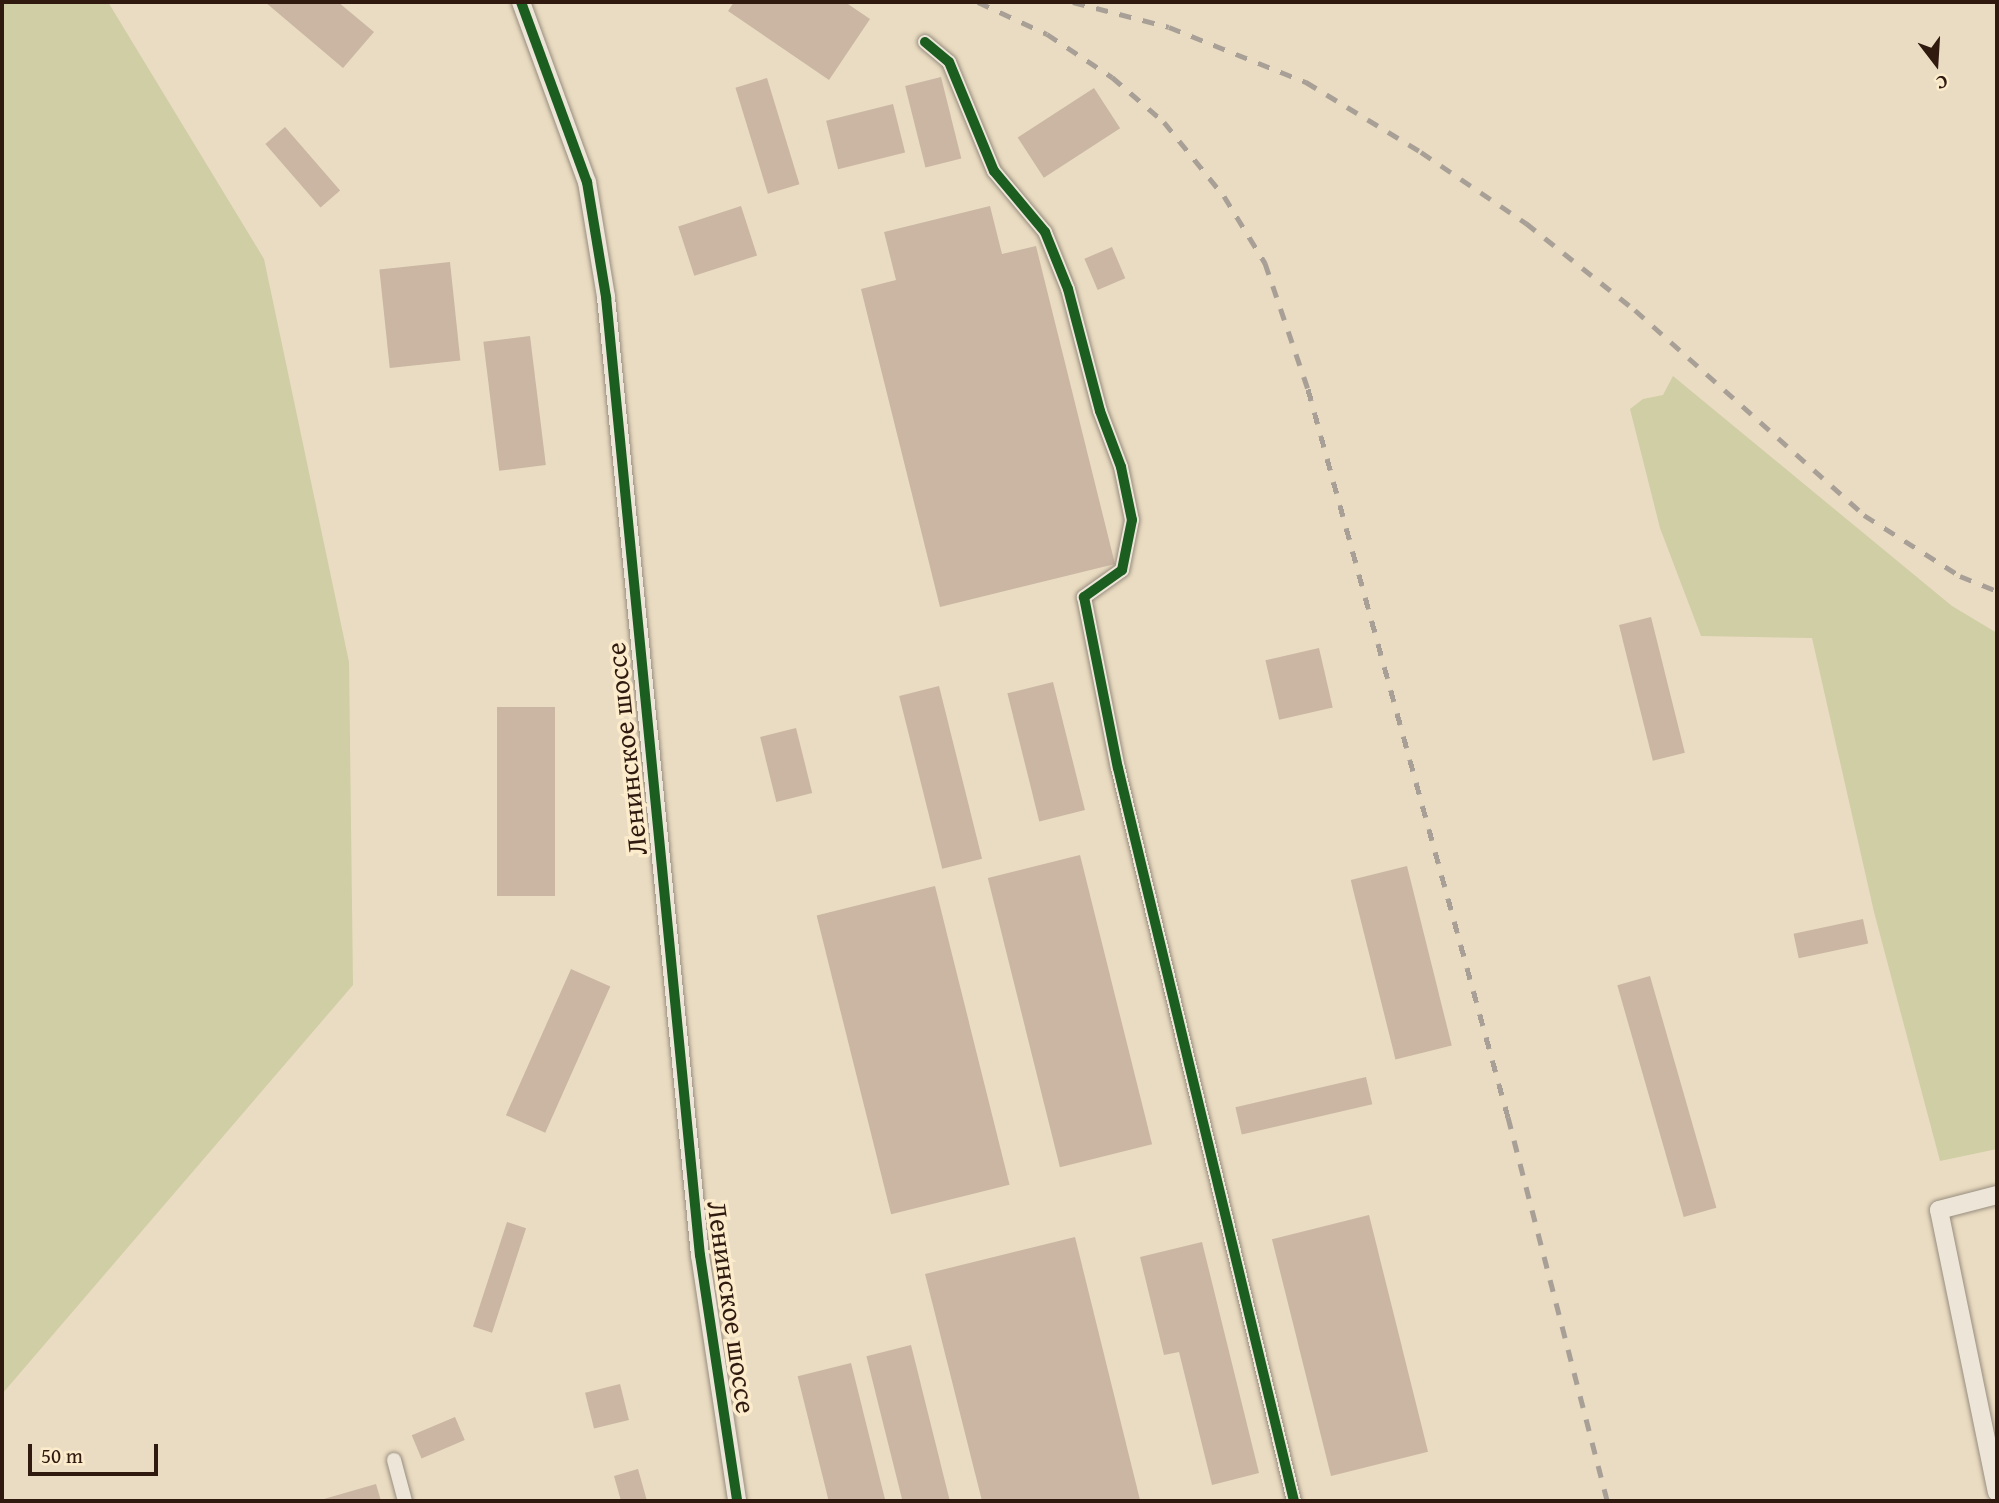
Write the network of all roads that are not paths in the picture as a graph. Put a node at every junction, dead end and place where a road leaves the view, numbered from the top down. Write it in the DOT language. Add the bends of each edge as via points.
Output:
graph roads {
  1 [pos="521,2"];
  2 [pos="925,42"];
  3 [pos="1997,1195"];
  4 [pos="394,1460"];
  5 [pos="1997,1492"];
  6 [pos="405,1501"];
  7 [pos="737,1501"];
  8 [pos="1294,1501"];
  1 -- 7 [label="street, Ленинское шоссе" via="587,182 606,297 700,1255"];
  2 -- 8 [label="street" via="949,62 993,171 1045,232 1068,289 1100,411 1121,467 1132,520 1122,570 1084,597 1118,768"];
  3 -- 5 [label="street" via="1939,1210"];
  4 -- 6 [label="street"];
}
